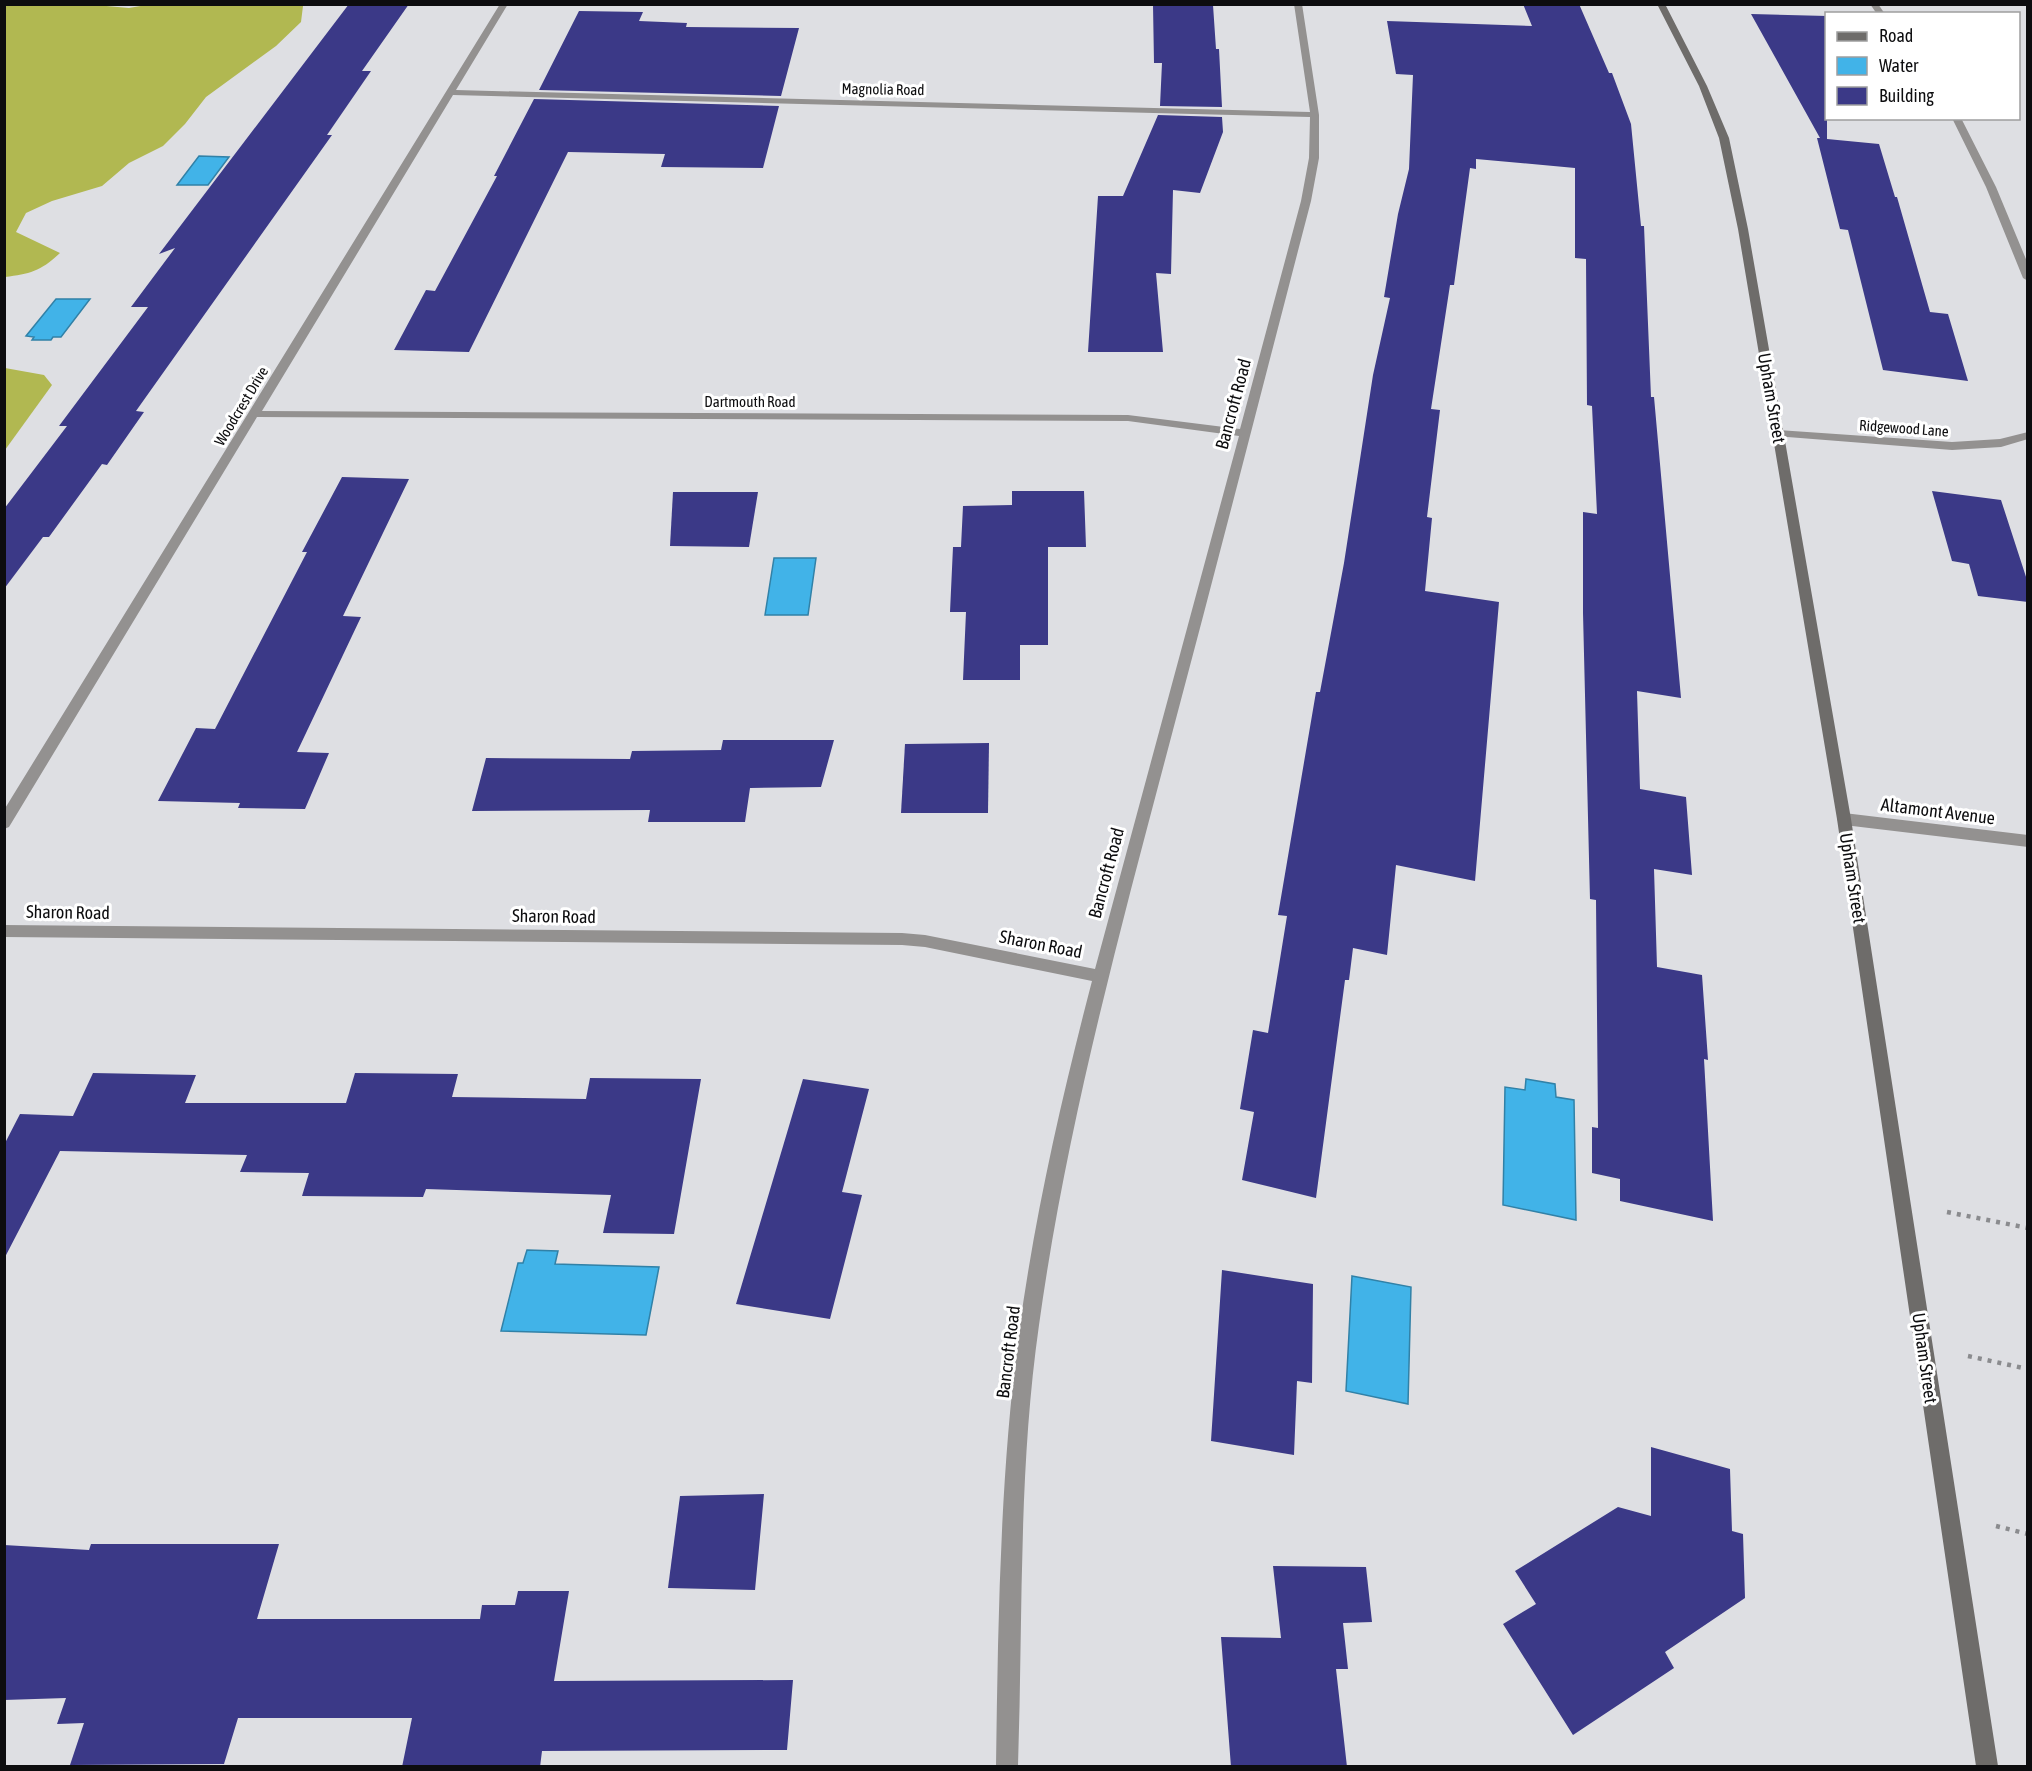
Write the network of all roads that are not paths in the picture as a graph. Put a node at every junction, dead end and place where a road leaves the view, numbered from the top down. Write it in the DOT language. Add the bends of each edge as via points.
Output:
graph roads {
  1 [pos="504,4"];
  2 [pos="1298,4"];
  3 [pos="1660,4"];
  4 [pos="451,92"];
  5 [pos="1315,115"];
  6 [pos="1957,120"];
  7 [pos="2028,278"];
  8 [pos="254,414"];
  9 [pos="1245,433"];
  10 [pos="1778,434"];
  11 [pos="2028,435"];
  12 [pos="9,809"];
  13 [pos="1844,819"];
  14 [pos="4,823"];
  15 [pos="2028,841"];
  16 [pos="4,931"];
  17 [pos="1099,976"];
  18 [pos="1007,1767"];
  19 [pos="1987,1767"];
  1 -- 4 [label="street, Woodcrest Drive"];
  2 -- 5 [label="street, Bancroft Road"];
  3 -- 10 [label="main road, Upham Street" via="1703,86 1724,138"];
  4 -- 5 [label="street, Magnolia Road"];
  4 -- 8 [label="street, Woodcrest Drive"];
  5 -- 9 [label="street, Bancroft Road" via="1314,158 1306,201"];
  6 -- 7 [label="street" via="1991,187"];
  8 -- 9 [label="street, Dartmouth Road" via="1128,418"];
  8 -- 12 [label="street, Woodcrest Drive"];
  9 -- 17 [label="street, Bancroft Road"];
  10 -- 11 [label="street, Ridgewood Lane" via="1952,446 1993,444"];
  10 -- 13 [label="main road, Upham Street"];
  12 -- 14 [label="street, Woodcrest Drive"];
  13 -- 15 [label="street, Altamont Avenue"];
  13 -- 19 [label="main road, Upham Street"];
  16 -- 17 [label="street, Sharon Road" via="902,939"];
  17 -- 18 [label="street, Bancroft Road" via="1058,1161 1024,1375 1012,1535"];
}
